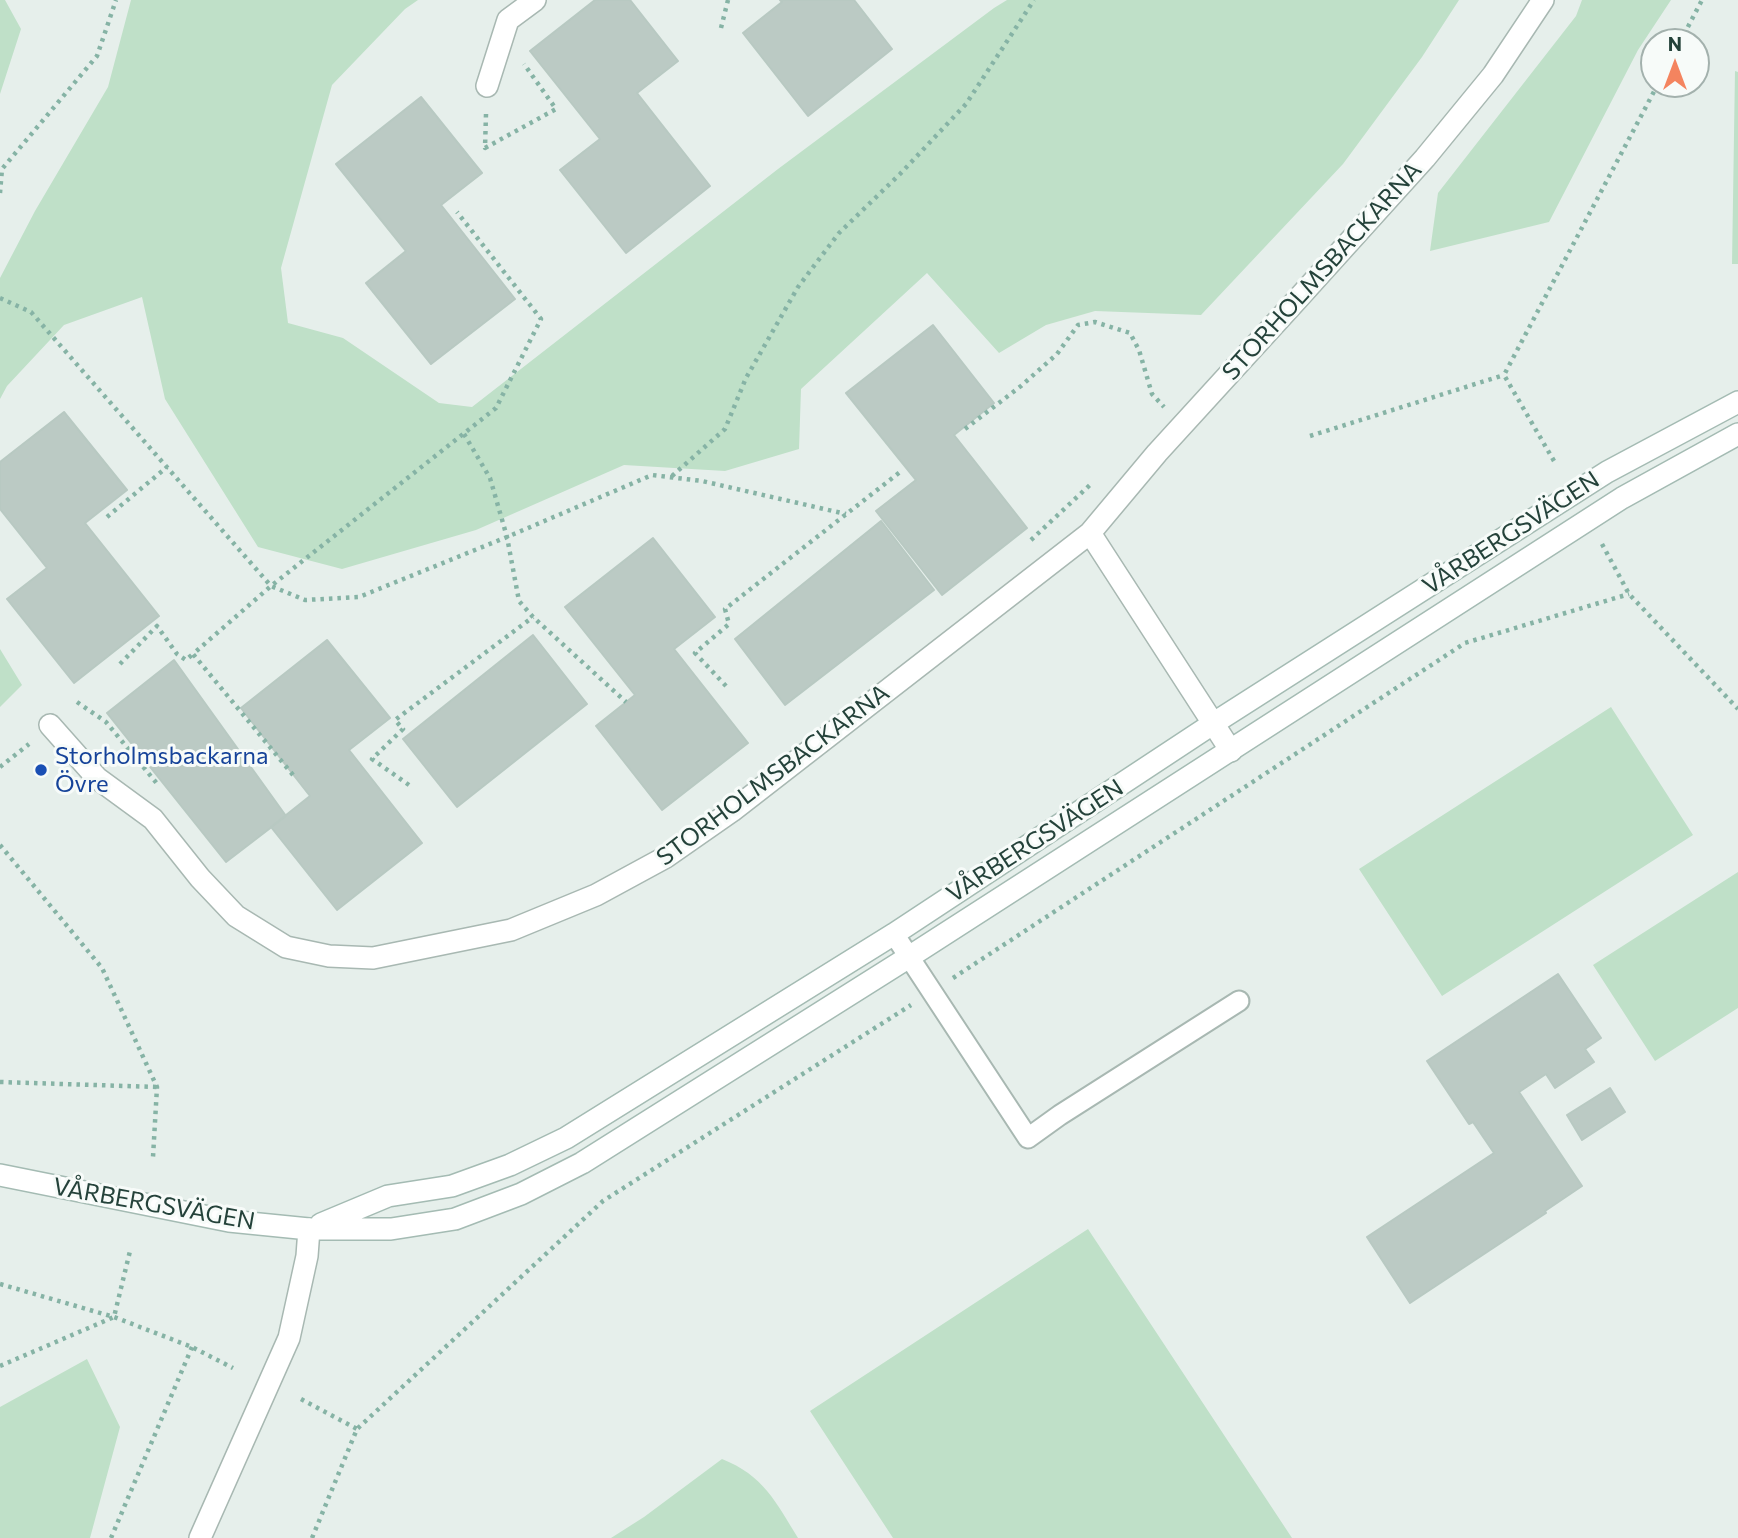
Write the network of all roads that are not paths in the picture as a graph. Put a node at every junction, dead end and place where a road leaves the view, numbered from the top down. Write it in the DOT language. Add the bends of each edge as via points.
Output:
graph roads {
  1 [pos="535,0"];
  2 [pos="1543,0"];
  3 [pos="487,86"];
  4 [pos="1738,402"];
  5 [pos="1738,434"];
  6 [pos="1090,533"];
  7 [pos="1213,723"];
  8 [pos="50,725"];
  9 [pos="1231,751"];
  10 [pos="894,934"];
  11 [pos="909,957"];
  12 [pos="1238,1002"];
  13 [pos="0,1175"];
  14 [pos="309,1229"];
  15 [pos="200,1538"];
  1 -- 3 [label="street" via="508,20"];
  2 -- 6 [label="street, STORHOLMSBACKARNA" via="1493,75 1425,158"];
  4 -- 7 [label="street, VÅRBERGSVÄGEN" via="1607,472"];
  5 -- 9 [label="street, VÅRBERGSVÄGEN" via="1622,498"];
  6 -- 7 [label="street"];
  6 -- 8 [label="street, STORHOLMSBACKARNA" via="732,811 666,857 596,895 511,930 373,958 329,956 286,947 236,916 153,819 97,778"];
  7 -- 9 [label="street"];
  7 -- 10 [label="street, VÅRBERGSVÄGEN"];
  9 -- 11 [label="street, VÅRBERGSVÄGEN"];
  10 -- 11 [label="lane"];
  10 -- 14 [label="street, VÅRBERGSVÄGEN" via="566,1138 452,1186 388,1196"];
  11 -- 12 [label="lane" via="1028,1138"];
  11 -- 14 [label="street, VÅRBERGSVÄGEN" via="582,1163 521,1194 455,1219 391,1229"];
  13 -- 14 [label="street, VÅRBERGSVÄGEN" via="229,1221"];
  14 -- 15 [label="street" via="289,1338"];
}
